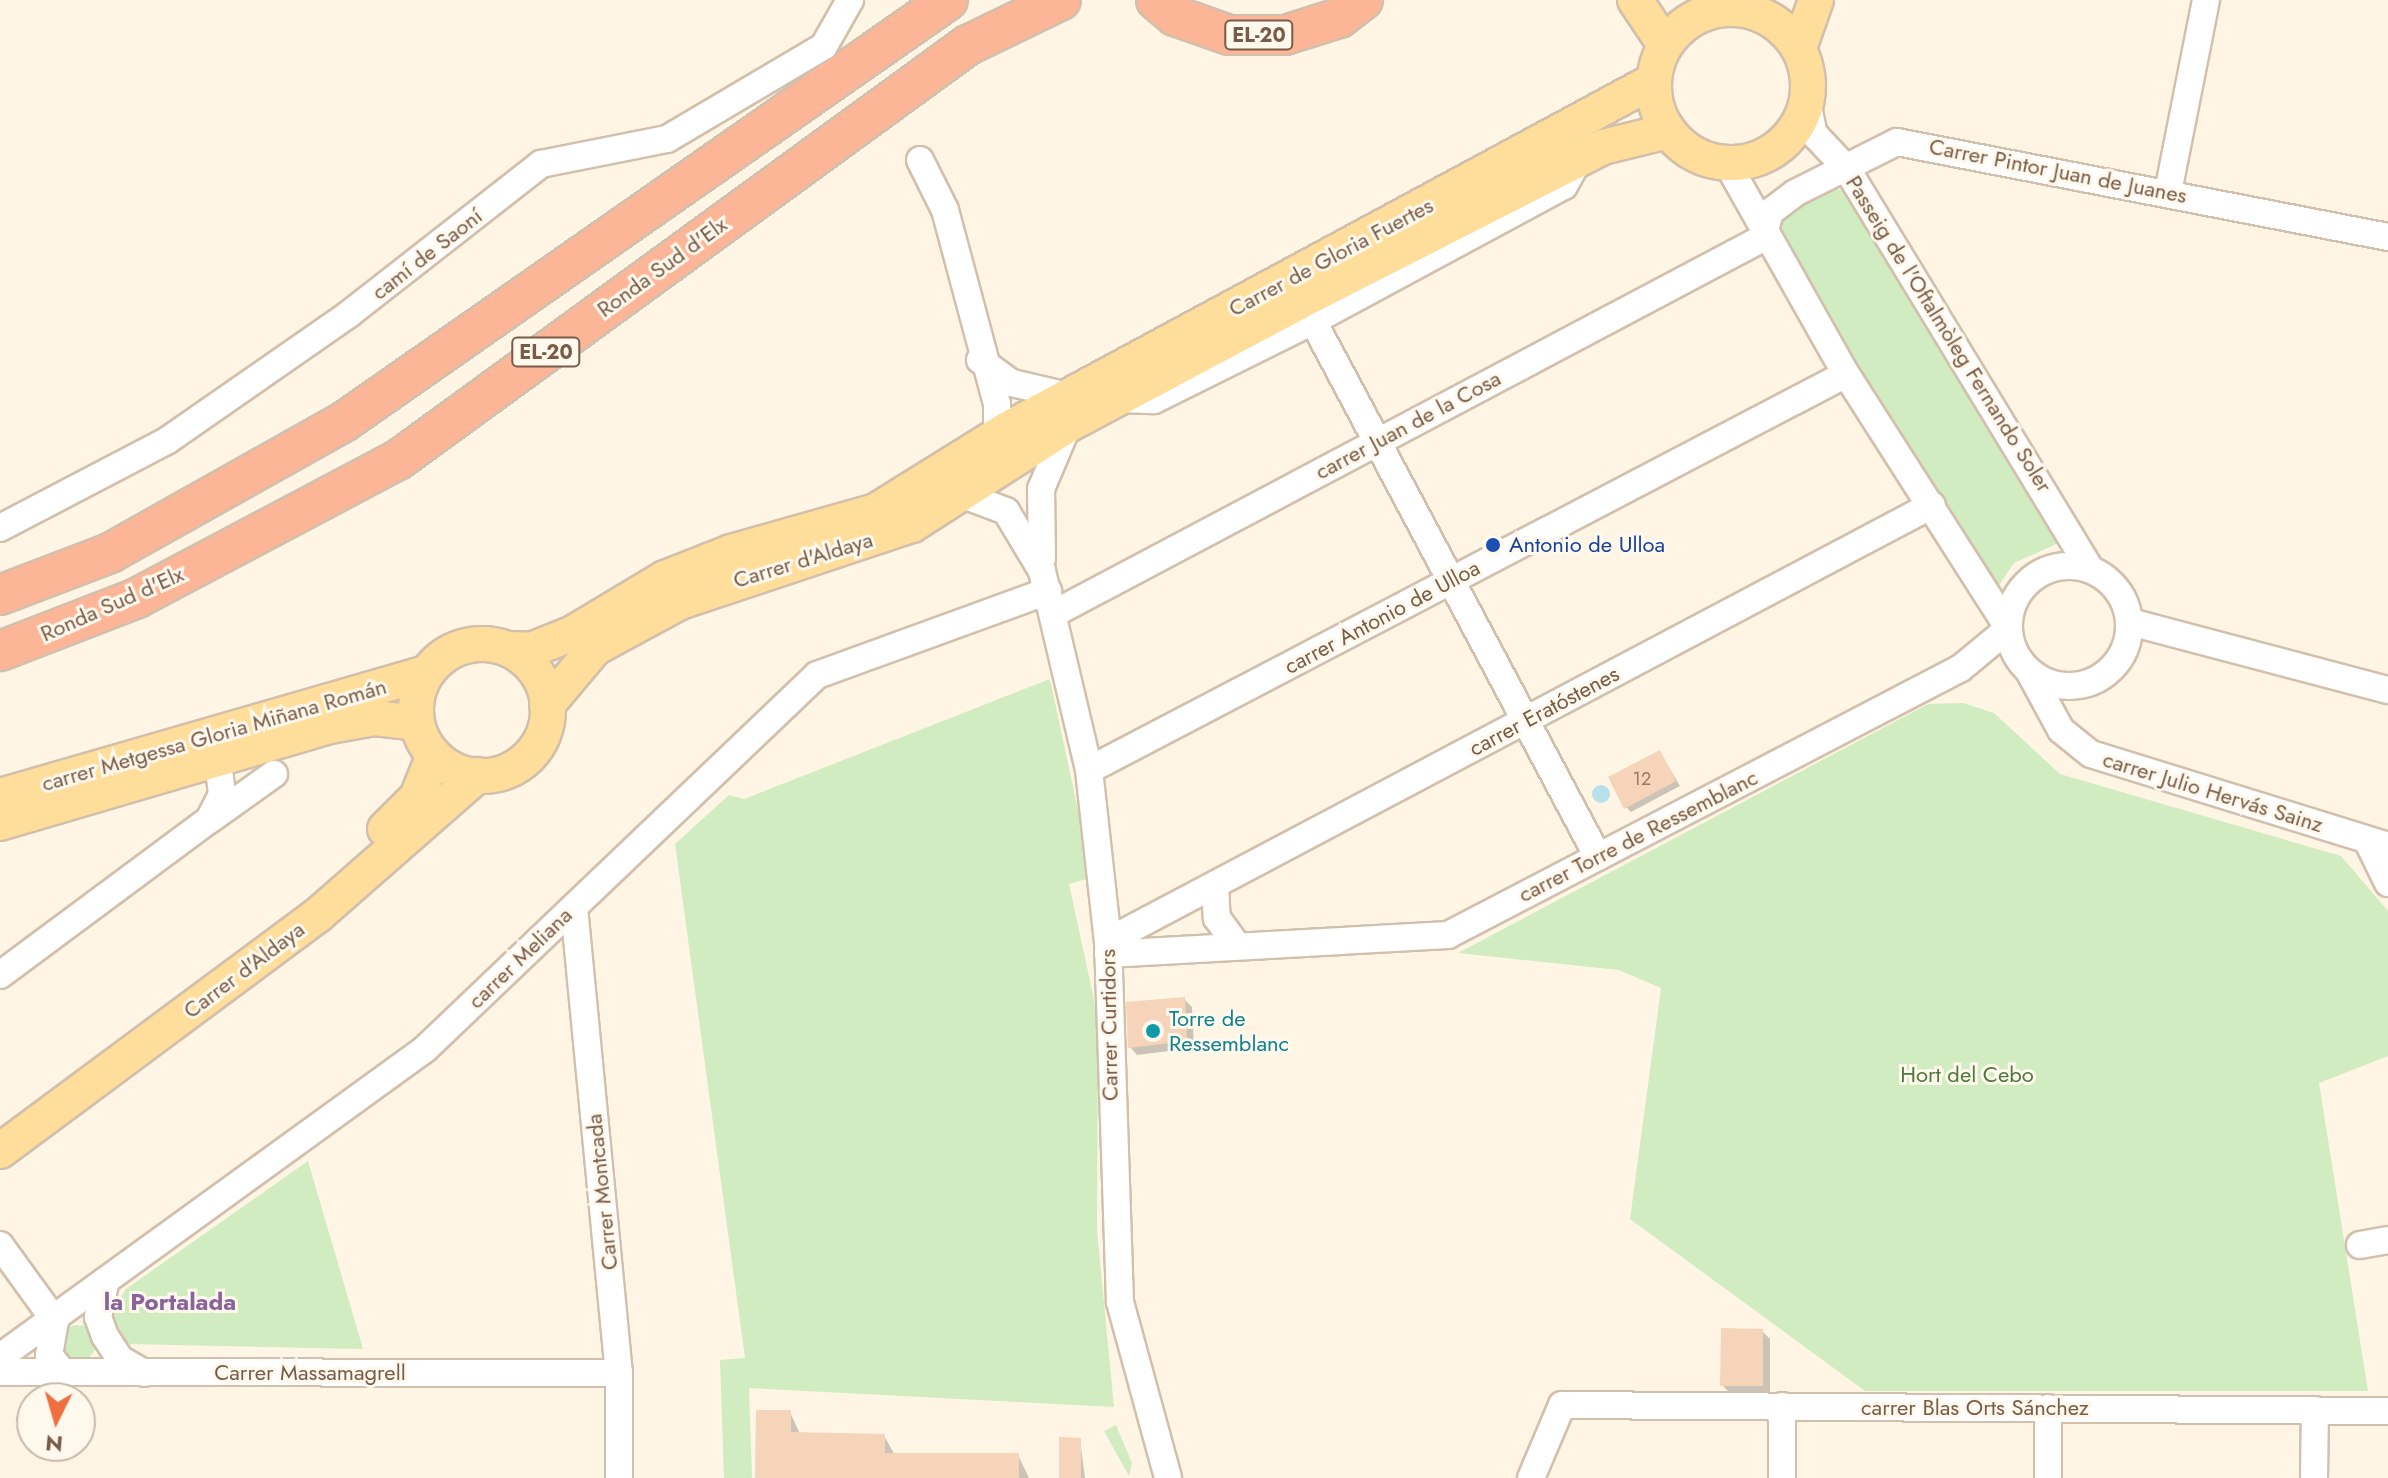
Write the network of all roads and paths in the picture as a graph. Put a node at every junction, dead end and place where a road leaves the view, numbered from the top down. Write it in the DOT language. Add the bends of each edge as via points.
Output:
graph roads {
  1 [pos="850,0"];
  2 [pos="948,0"];
  3 [pos="1061,0"];
  4 [pos="1156,0"];
  5 [pos="1363,0"];
  6 [pos="1635,0"];
  7 [pos="1816,0"];
  8 [pos="2206,0"];
  9 [pos="1765,6"];
  10 [pos="1684,10"];
  11 [pos="1665,45"];
  12 [pos="1799,48"];
  13 [pos="1653,81"];
  14 [pos="1807,102"];
  15 [pos="1668,131"];
  16 [pos="920,160"];
  17 [pos="1578,161"];
  18 [pos="1727,163"];
  19 [pos="1847,169"];
  20 [pos="2168,192"];
  21 [pos="2388,237"];
  22 [pos="1763,238"];
  23 [pos="1313,321"];
  24 [pos="980,360"];
  25 [pos="1846,374"];
  26 [pos="1121,399"];
  27 [pos="1068,410"];
  28 [pos="1001,433"];
  29 [pos="1378,441"];
  30 [pos="966,496"];
  31 [pos="1932,505"];
  32 [pos="0,528"];
  33 [pos="2090,569"];
  34 [pos="1452,581"];
  35 [pos="1048,592"];
  36 [pos="0,595"];
  37 [pos="2130,622"];
  38 [pos="2008,628"];
  39 [pos="508,649"];
  40 [pos="0,651"];
  41 [pos="427,673"];
  42 [pos="2030,673"];
  43 [pos="2388,690"];
  44 [pos="547,705"];
  45 [pos="1526,721"];
  46 [pos="417,723"];
  47 [pos="434,755"];
  48 [pos="1089,770"];
  49 [pos="274,774"];
  50 [pos="478,775"];
  51 [pos="220,778"];
  52 [pos="0,796"];
  53 [pos="209,820"];
  54 [pos="0,823"];
  55 [pos="2378,843"];
  56 [pos="1598,857"];
  57 [pos="2388,883"];
  58 [pos="1215,885"];
  59 [pos="1103,891"];
  60 [pos="574,907"];
  61 [pos="1155,915"];
  62 [pos="1237,946"];
  63 [pos="1108,947"];
  64 [pos="6,967"];
  65 [pos="3,1149"];
  66 [pos="2388,1240"];
  67 [pos="0,1245"];
  68 [pos="2360,1245"];
  69 [pos="105,1284"];
  70 [pos="55,1321"];
  71 [pos="0,1357"];
  72 [pos="0,1372"];
  73 [pos="63,1372"];
  74 [pos="144,1373"];
  75 [pos="619,1373"];
  76 [pos="1782,1406"];
  77 [pos="2048,1408"];
  78 [pos="2315,1410"];
  79 [pos="2388,1411"];
  80 [pos="619,1478"];
  81 [pos="1168,1478"];
  82 [pos="1531,1478"];
  83 [pos="1782,1478"];
  84 [pos="2048,1478"];
  85 [pos="2314,1478"];
  1 -- 32 [label="street, camí de Saoní" via="824,46 667,139 541,164 349,314 168,440"];
  2 -- 36 [label="highway, EL-20" via="345,421 110,553"];
  3 -- 40 [label="highway, Ronda Sud d'Elx / EL-20" via="968,45 398,460 137,598"];
  4 -- 5 [label="highway, EL-20" via="1229,35 1285,35 1339,18"];
  6 -- 11 [label="main road"];
  7 -- 12 [label="main road"];
  8 -- 20 [label="street"];
  9 -- 10 [label="main road"];
  9 -- 12 [label="main road"];
  10 -- 11 [label="main road"];
  11 -- 13 [label="main road"];
  12 -- 14 [label="main road"];
  13 -- 15 [label="main road"];
  13 -- 27 [label="main road, Carrer de Gloria Fuertes"];
  14 -- 18 [label="main road" via="1779,147"];
  14 -- 19 [label="street, Passeig de l'Oftalmòleg Fernando Soler" via="1814,134"];
  15 -- 17 [label="main road, Carrer de Gloria Fuertes" via="1632,135"];
  15 -- 18 [label="main road" via="1684,148"];
  16 -- 24 [label="street" via="945,210"];
  17 -- 23 [label="street, Carrer de Gloria Fuertes" via="1564,186"];
  17 -- 26 [label="main road, Carrer de Gloria Fuertes"];
  18 -- 22 [label="street"];
  19 -- 20 [label="street, Carrer Pintor Juan de Juanes" via="1897,142"];
  19 -- 22 [label="street, Carrer Pintor Juan de Juanes" via="1770,212"];
  19 -- 33 [label="street, Passeig de l'Oftalmòleg Fernando Soler"];
  20 -- 21 [label="street, Carrer Pintor Juan de Juanes"];
  22 -- 25 [label="street"];
  22 -- 29 [label="street, carrer Juan de la Cosa"];
  23 -- 26 [label="street, Carrer de Gloria Fuertes" via="1154,400"];
  23 -- 29 [label="street"];
  24 -- 27 [label="street" via="1012,383"];
  24 -- 28 [label="street" via="997,404"];
  25 -- 31 [label="street"];
  25 -- 34 [label="street, carrer Antonio de Ulloa"];
  26 -- 27 [label="main road, Carrer de Gloria Fuertes"];
  27 -- 28 [label="main road, Carrer de Gloria Fuertes"];
  27 -- 30 [label="main road, Carrer d'Aldaya"];
  27 -- 35 [label="street, Carrer Curtidors" via="1041,489"];
  28 -- 39 [label="main road, Carrer d'Aldaya" via="876,511 731,552 665,578 573,633 531,650"];
  29 -- 34 [label="street"];
  29 -- 35 [label="street, carrer Juan de la Cosa"];
  30 -- 35 [label="street, Carrer Curtidors" via="1006,511"];
  30 -- 44 [label="main road, Carrer d'Aldaya" via="847,550 743,576 680,602 595,648"];
  31 -- 38 [label="street"];
  31 -- 45 [label="street, carrer Eratóstenes"];
  33 -- 37 [label="street" via="2121,593"];
  33 -- 38 [label="street" via="2061,566 2033,577 2016,596"];
  34 -- 45 [label="street"];
  34 -- 48 [label="street, carrer Antonio de Ulloa"];
  35 -- 48 [label="street, Carrer Curtidors"];
  35 -- 60 [label="street, carrer Meliana" via="817,675"];
  37 -- 42 [label="street" via="2128,644 2105,676 2078,687 2052,685"];
  37 -- 43 [label="street"];
  38 -- 42 [label="street"];
  38 -- 56 [label="street, carrer Torre de Ressemblanc" via="1961,668"];
  39 -- 41 [label="main road" via="472,645"];
  39 -- 44 [label="main road" via="535,672"];
  41 -- 46 [label="main road"];
  41 -- 52 [label="main road, carrer Metgessa Gloria Miñana Román"];
  42 -- 55 [label="street, carrer Julio Hervás Sainz" via="2061,730 2091,754"];
  44 -- 50 [label="main road" via="529,756"];
  45 -- 56 [label="street"];
  45 -- 58 [label="street, carrer Eratóstenes"];
  46 -- 47 [label="main road"];
  46 -- 51 [label="main road, carrer Metgessa Gloria Miñana Román" via="374,718"];
  47 -- 50 [label="main road"];
  47 -- 65 [label="main road, Carrer d'Aldaya" via="417,797 336,876"];
  48 -- 59 [label="street, Carrer Curtidors"];
  49 -- 53 [label="street"];
  50 -- 65 [label="main road, Carrer d'Aldaya" via="319,914"];
  51 -- 53 [label="street"];
  51 -- 54 [label="main road, carrer Metgessa Gloria Miñana Román"];
  53 -- 64 [label="street"];
  55 -- 57 [label="street"];
  56 -- 62 [label="street, carrer Torre de Ressemblanc" via="1448,935"];
  58 -- 61 [label="street, carrer Eratóstenes"];
  58 -- 62 [label="street" via="1217,918"];
  59 -- 61 [label="street"];
  59 -- 63 [label="street, Carrer Curtidors"];
  60 -- 69 [label="street, carrer Meliana" via="425,1049"];
  60 -- 75 [label="street, Carrer Montcada"];
  61 -- 63 [label="street, carrer Eratóstenes"];
  62 -- 63 [label="street, carrer Torre de Ressemblanc"];
  63 -- 81 [label="street, Carrer Curtidors" via="1120,1302"];
  66 -- 68 [label="street"];
  67 -- 70 [label="street"];
  69 -- 70 [label="street, carrer Meliana"];
  69 -- 74 [label="street" via="98,1317 105,1336 120,1359"];
  70 -- 71 [label="street, carrer Meliana"];
  70 -- 73 [label="street" via="49,1355"];
  72 -- 73 [label="street, Carrer Massamagrell"];
  73 -- 74 [label="street, Carrer Massamagrell"];
  74 -- 75 [label="street, Carrer Massamagrell"];
  75 -- 80 [label="street, Carrer Montcada"];
  76 -- 77 [label="street, carrer Blas Orts Sánchez"];
  76 -- 82 [label="street, carrer Blas Orts Sánchez" via="1562,1405"];
  76 -- 83 [label="street"];
  77 -- 78 [label="street, carrer Blas Orts Sánchez"];
  77 -- 84 [label="street"];
  78 -- 79 [label="street, carrer Blas Orts Sánchez"];
  78 -- 85 [label="street"];
}
